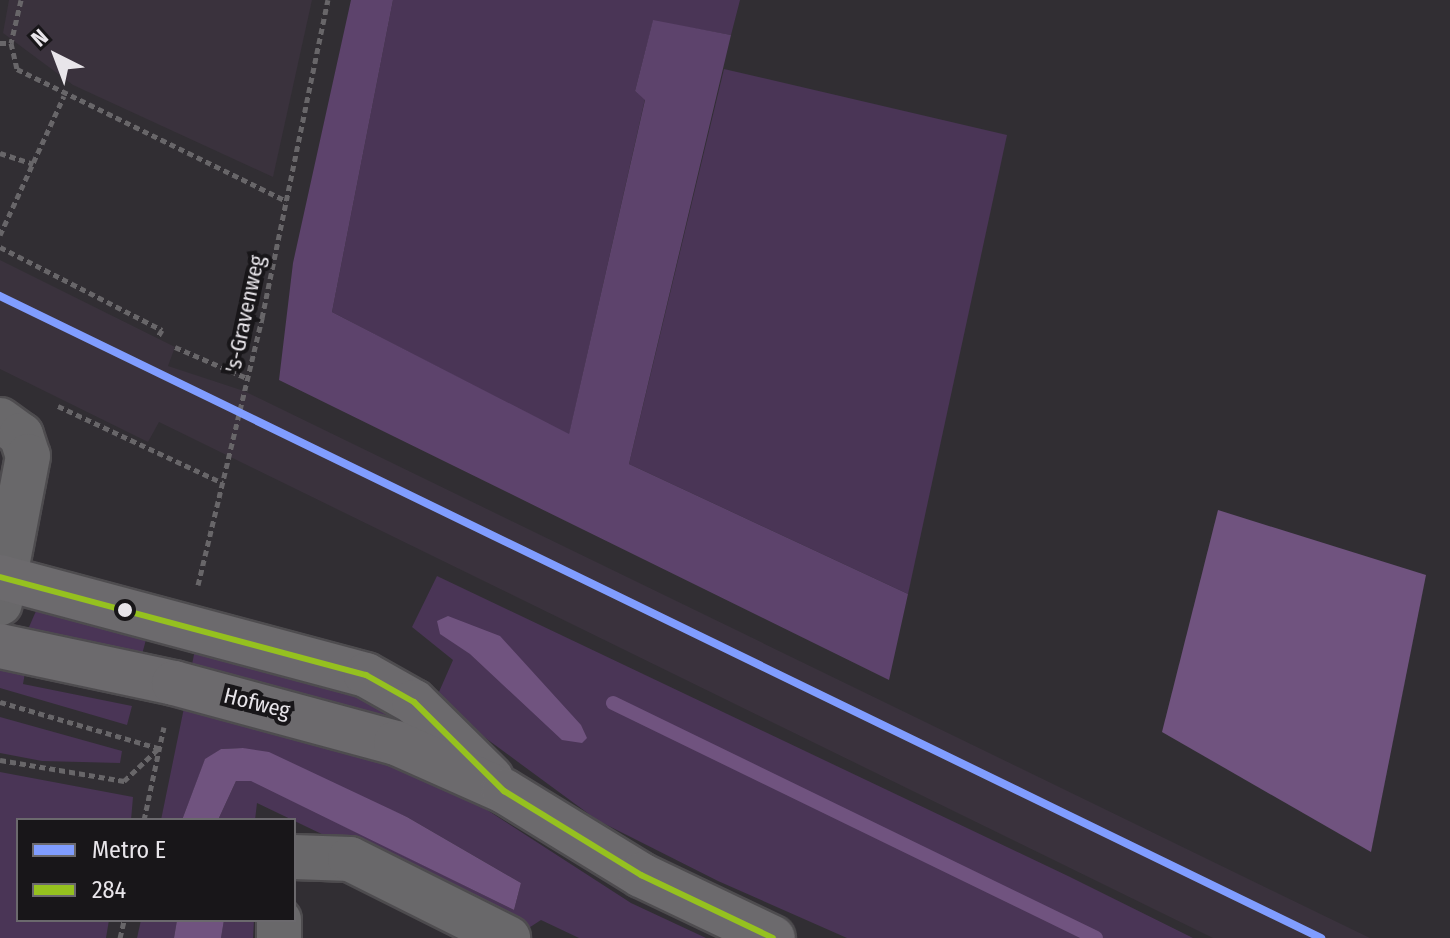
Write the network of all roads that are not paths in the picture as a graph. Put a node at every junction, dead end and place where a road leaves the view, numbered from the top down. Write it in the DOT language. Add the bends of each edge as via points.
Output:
graph roads {
  1 [pos="0,420"];
  2 [pos="3,586"];
  3 [pos="0,646"];
  4 [pos="504,791"];
  5 [pos="296,857"];
  6 [pos="508,938"];
  7 [pos="773,938"];
  1 -- 2 [label="street" via="21,435 28,456"];
  2 -- 4 [label="main road, Hofweg" via="188,627 366,675 414,702"];
  3 -- 4 [label="main road, Hofweg" via="329,721 396,743"];
  4 -- 7 [label="main road, Hofweg" via="641,875"];
  5 -- 6 [label="street" via="350,859"];
}
